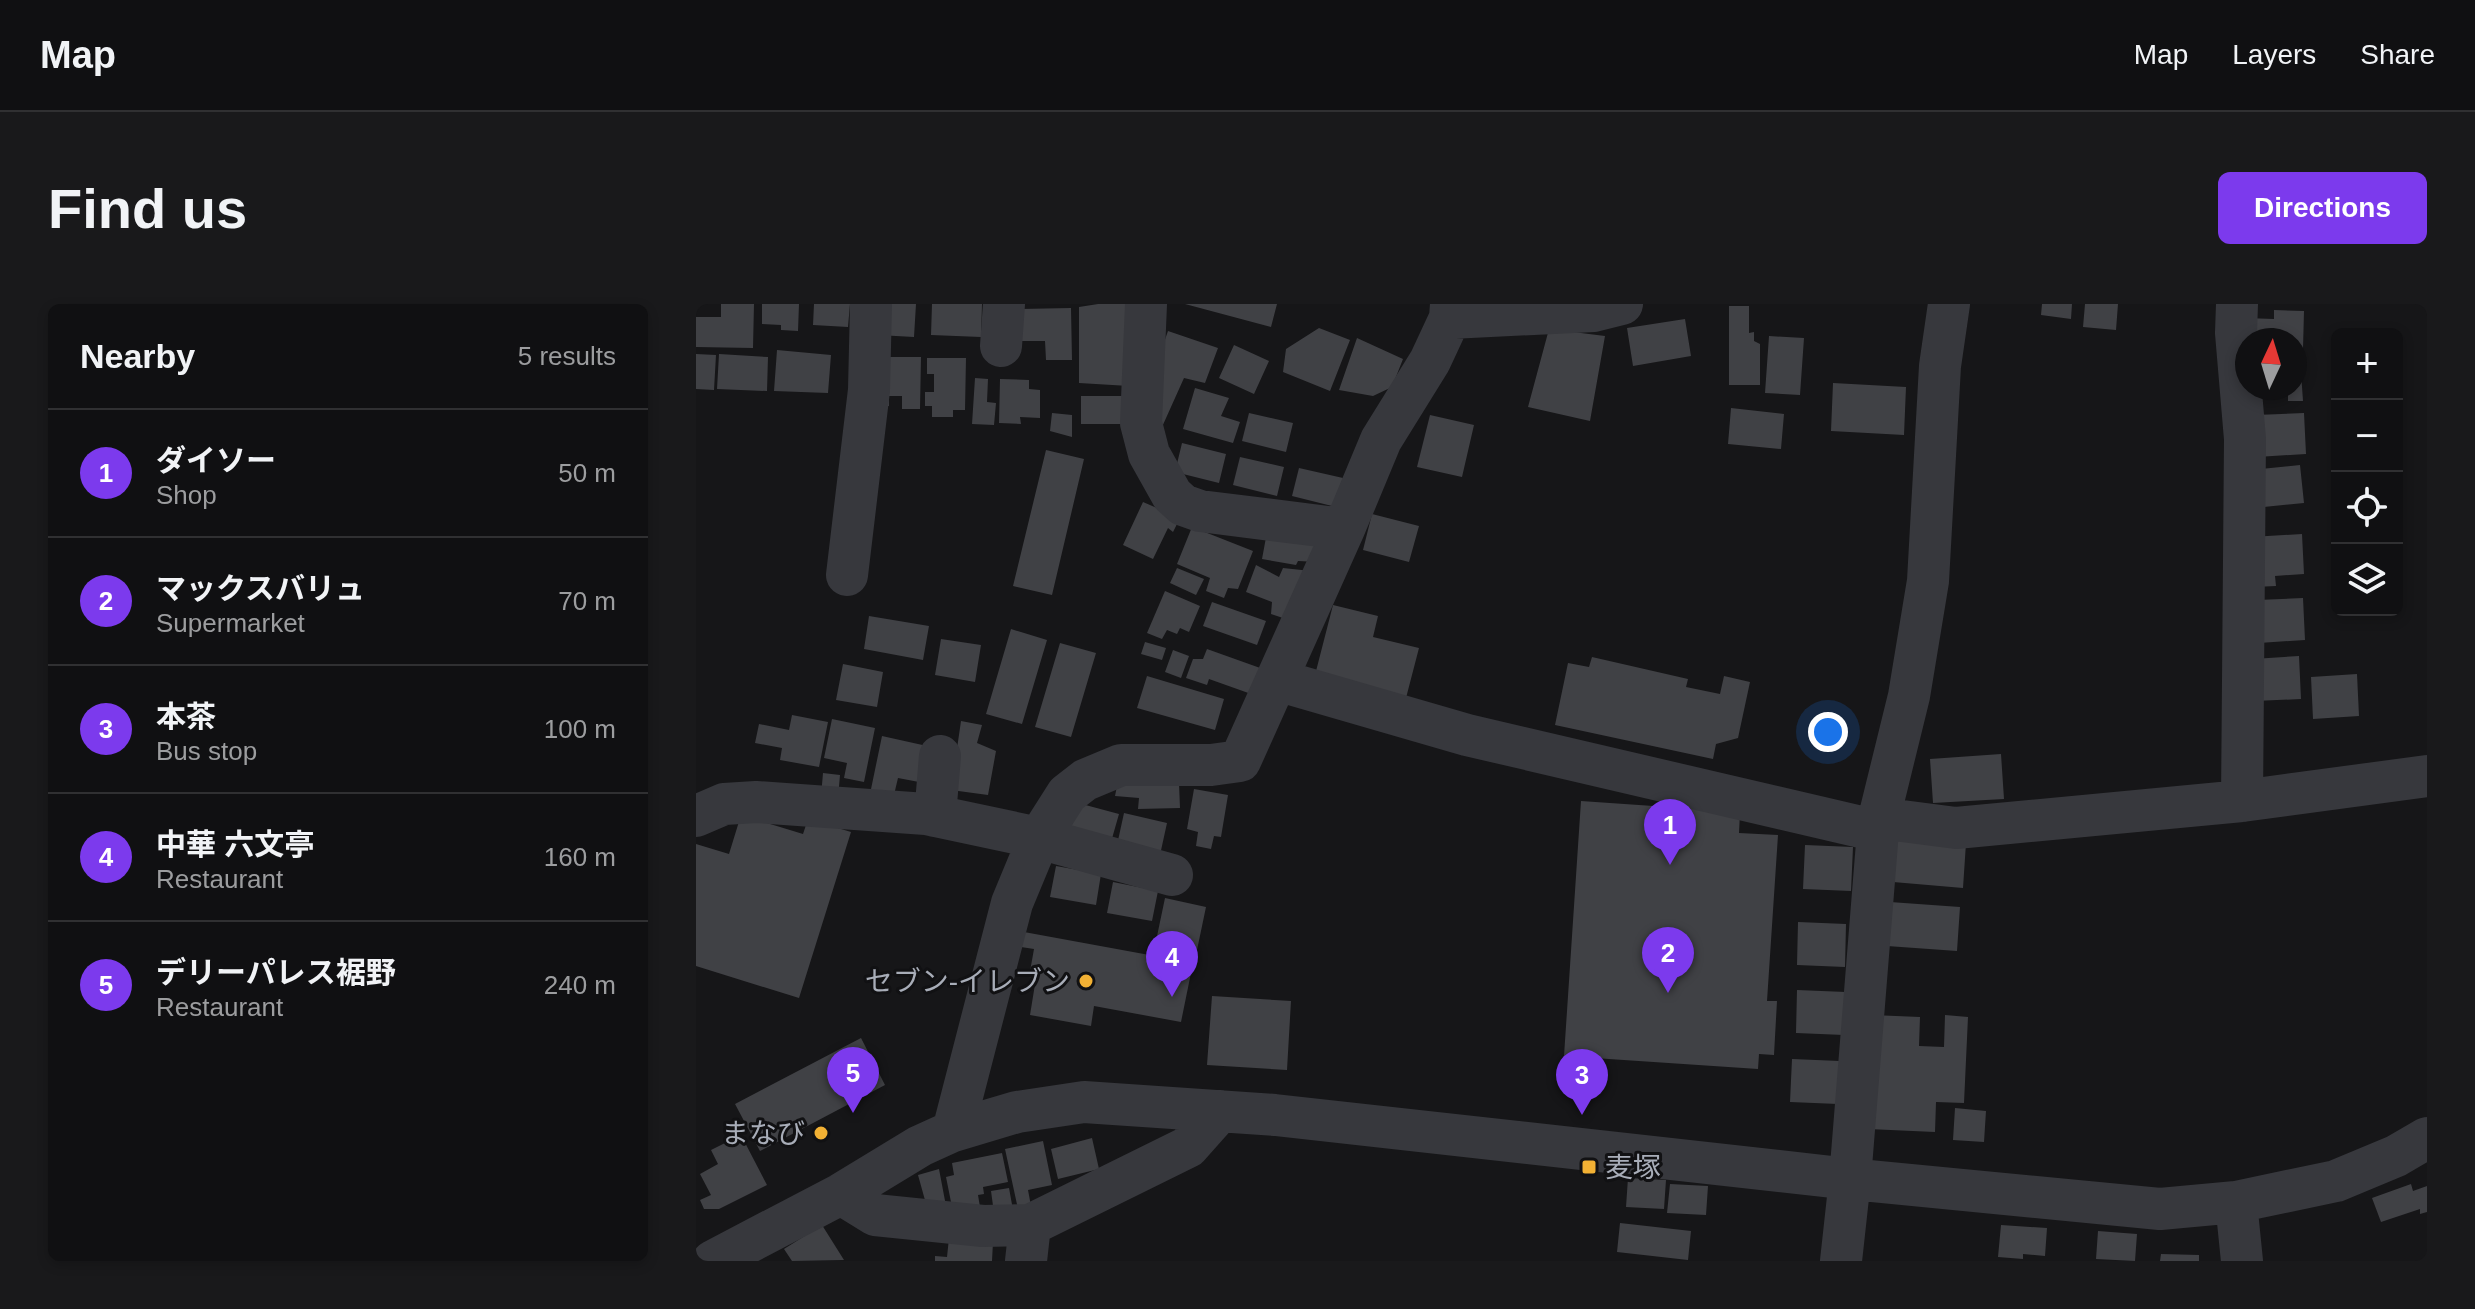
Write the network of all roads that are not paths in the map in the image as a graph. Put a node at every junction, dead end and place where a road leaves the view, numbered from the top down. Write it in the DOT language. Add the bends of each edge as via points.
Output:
graph roads {
  1 [pos="871,304"];
  2 [pos="1004,304"];
  3 [pos="1146,304"];
  4 [pos="1949,304"];
  5 [pos="2237,304"];
  6 [pos="1596,307"];
  7 [pos="1450,311"];
  8 [pos="1001,346"];
  9 [pos="1344,529"];
  10 [pos="847,575"];
  11 [pos="1277,680"];
  12 [pos="940,756"];
  13 [pos="2427,776"];
  14 [pos="2242,801"];
  15 [pos="696,816"];
  16 [pos="935,816"];
  17 [pos="1878,824"];
  18 [pos="1039,838"];
  19 [pos="1172,875"];
  20 [pos="1220,1111"];
  21 [pos="953,1131"];
  22 [pos="2427,1138"];
  23 [pos="1850,1179"];
  24 [pos="841,1194"];
  25 [pos="2236,1202"];
  26 [pos="1028,1243"];
  27 [pos="713,1261"];
  28 [pos="1841,1261"];
  29 [pos="2242,1261"];
  1 -- 10 [label="street" via="869,390"];
  2 -- 8 [label="street"];
  3 -- 9 [label="street" via="1141,423 1149,454 1172,495 1200,511"];
  4 -- 17 [label="street" via="1940,366 1928,581 1909,696"];
  5 -- 14 [label="street" via="2245,439"];
  6 -- 7 [label="street"];
  7 -- 9 [label="street" via="1430,361 1381,440"];
  9 -- 11 [label="street"];
  11 -- 17 [label="street" via="1467,735"];
  11 -- 18 [label="street" via="1240,761 1121,765 1067,794"];
  12 -- 16 [label="street"];
  13 -- 14 [label="street"];
  14 -- 17 [label="street" via="1956,828"];
  15 -- 16 [label="street" via="724,804 756,802"];
  16 -- 18 [label="street"];
  17 -- 23 [label="street"];
  18 -- 19 [label="street"];
  18 -- 21 [label="street" via="1012,903"];
  20 -- 21 [label="street" via="1084,1102 1017,1112"];
  20 -- 23 [label="street"];
  20 -- 26 [label="street" via="1188,1147"];
  21 -- 24 [label="street"];
  22 -- 25 [label="street" via="2336,1181"];
  23 -- 25 [label="street" via="2160,1209"];
  23 -- 28 [label="street"];
  24 -- 26 [label="street" via="875,1215 983,1226"];
  24 -- 27 [label="street"];
  25 -- 29 [label="street"];
}
